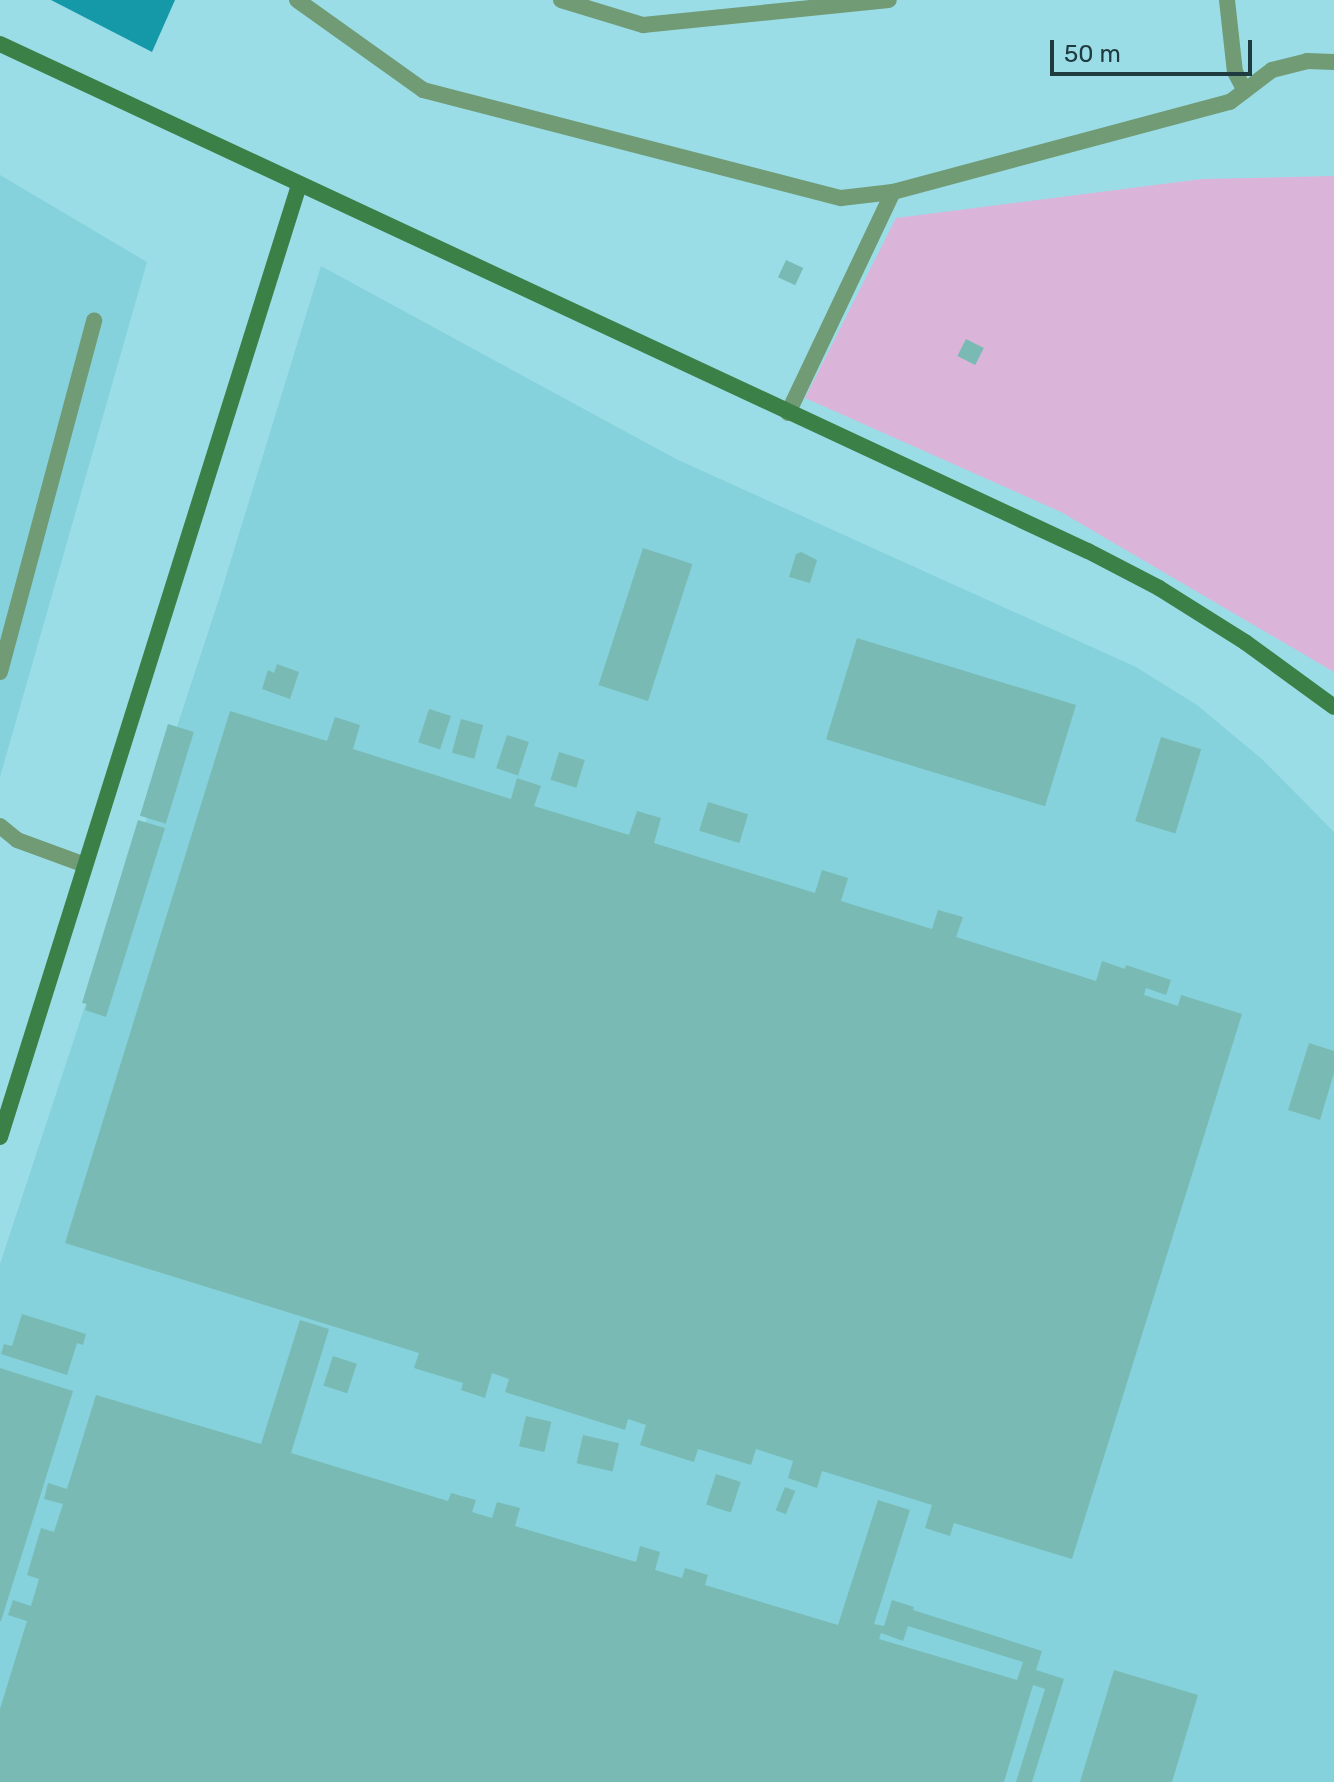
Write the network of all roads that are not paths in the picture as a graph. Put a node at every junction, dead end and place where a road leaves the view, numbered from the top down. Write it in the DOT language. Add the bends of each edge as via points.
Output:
graph roads {
  1 [pos="297,0"];
  2 [pos="561,0"];
  3 [pos="889,0"];
  4 [pos="1227,0"];
  5 [pos="0,44"];
  6 [pos="1334,62"];
  7 [pos="1245,91"];
  8 [pos="299,185"];
  9 [pos="893,192"];
  10 [pos="94,320"];
  11 [pos="788,413"];
  12 [pos="0,672"];
  13 [pos="1334,707"];
  14 [pos="0,826"];
  15 [pos="85,865"];
  16 [pos="0,1137"];
  1 -- 9 [label="street" via="423,90 841,198"];
  2 -- 3 [label="street" via="643,25"];
  4 -- 7 [label="street" via="1235,72"];
  5 -- 8 [label="street"];
  6 -- 7 [label="street" via="1307,61 1272,70"];
  7 -- 9 [label="street" via="1230,102"];
  8 -- 11 [label="street"];
  8 -- 15 [label="street"];
  9 -- 11 [label="street"];
  10 -- 12 [label="street"];
  11 -- 13 [label="street" via="1159,588"];
  14 -- 15 [label="street" via="17,840"];
  15 -- 16 [label="street"];
}
